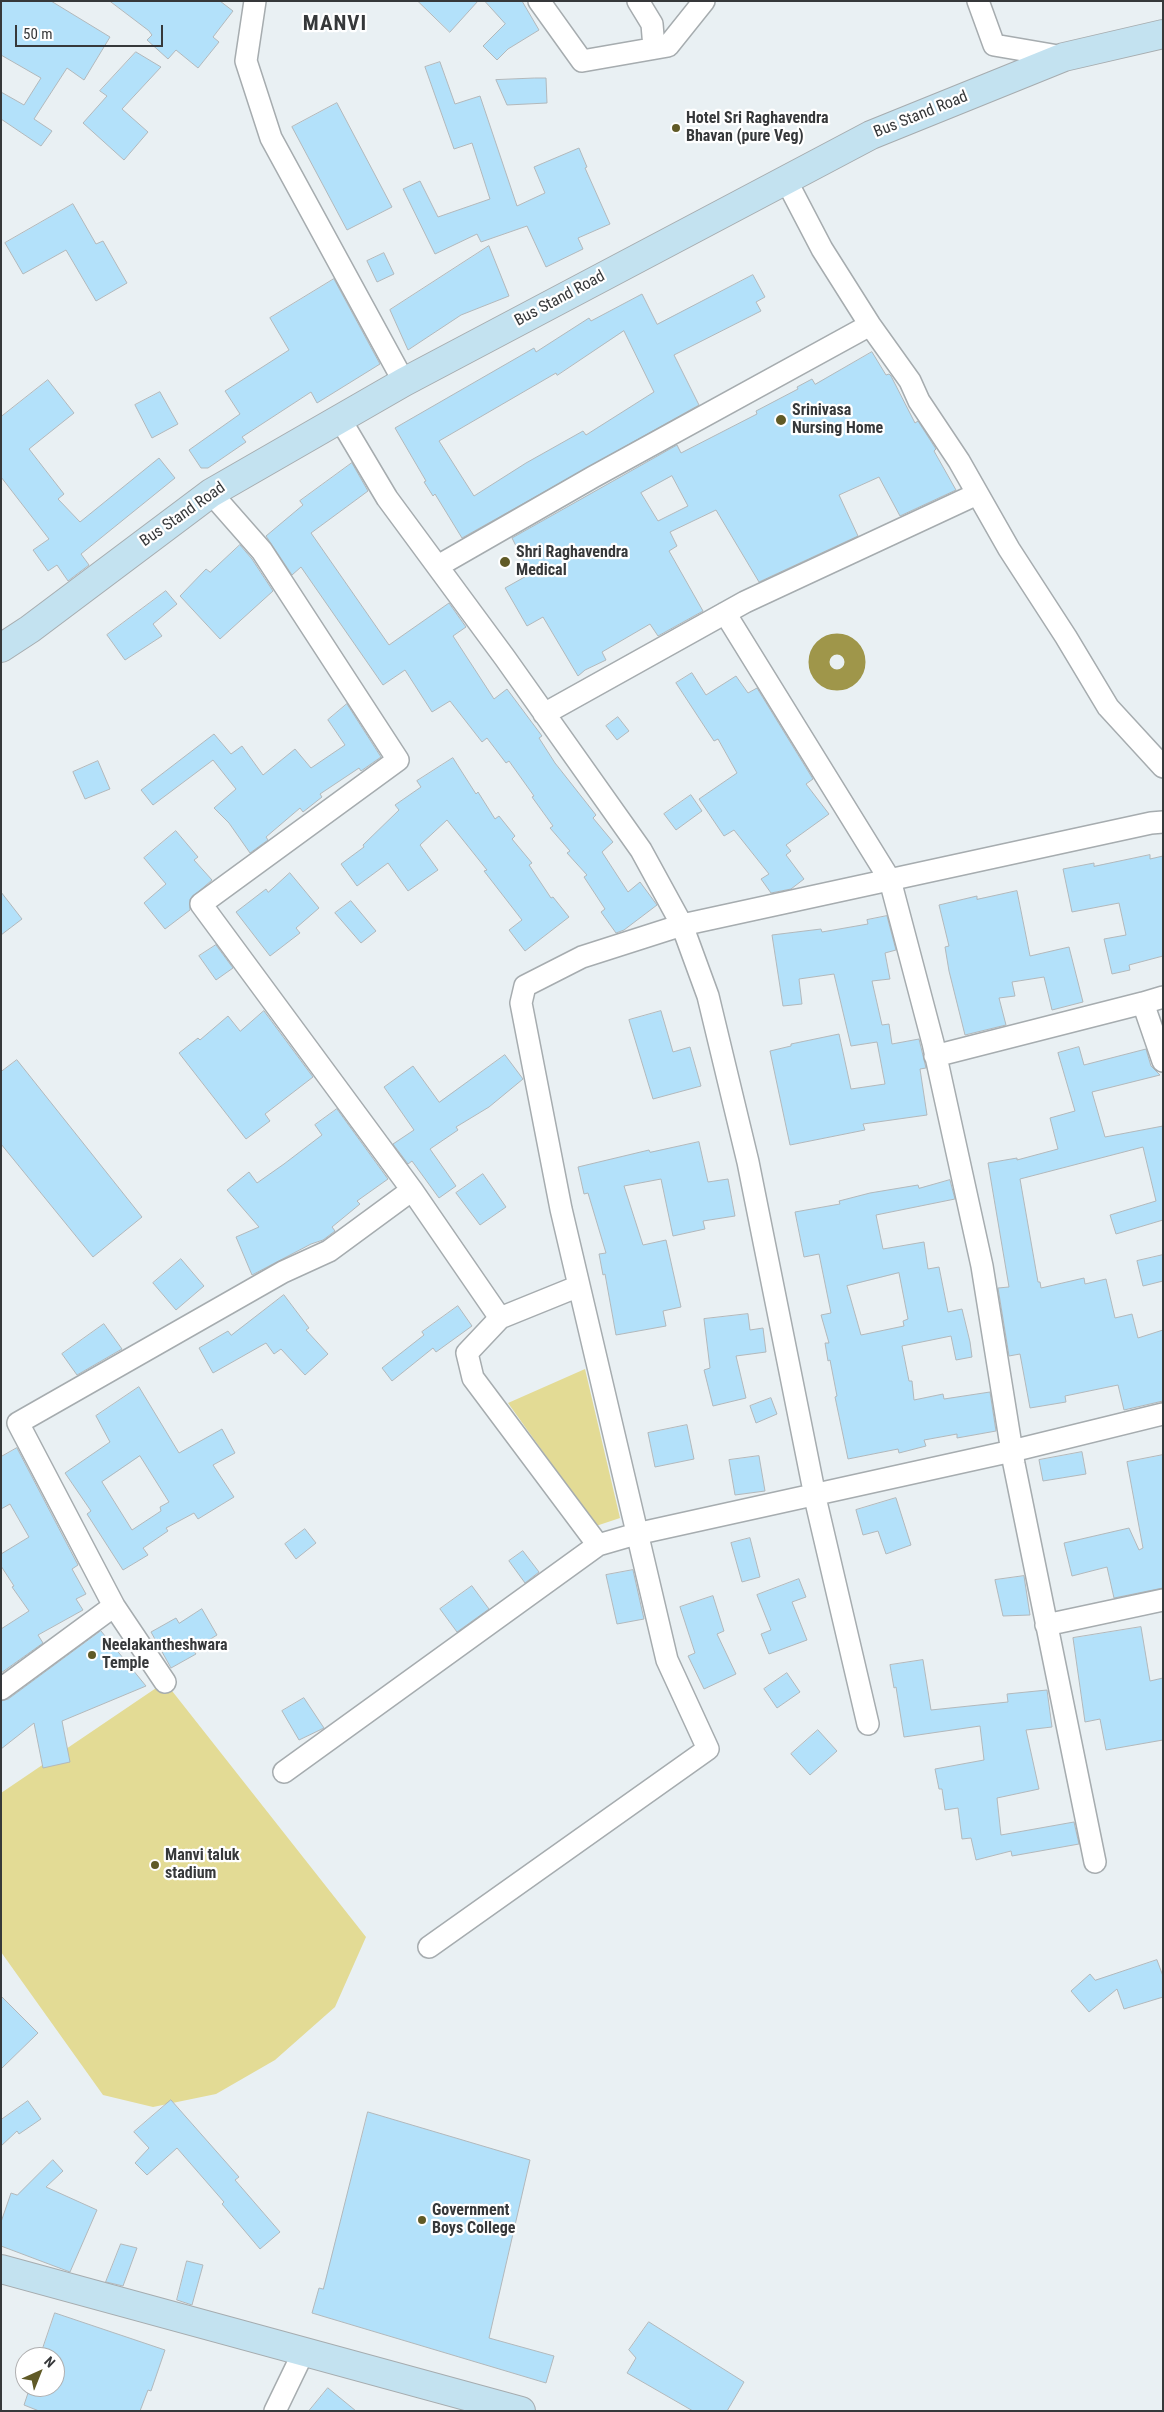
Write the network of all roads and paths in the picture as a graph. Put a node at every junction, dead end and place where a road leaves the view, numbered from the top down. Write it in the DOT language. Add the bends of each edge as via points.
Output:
graph roads {
  1 [pos="255,1"];
  2 [pos="540,1"];
  3 [pos="638,1"];
  4 [pos="704,1"];
  5 [pos="978,1"];
  6 [pos="1163,34"];
  7 [pos="654,48"];
  8 [pos="1064,57"];
  9 [pos="786,180"];
  10 [pos="870,325"];
  11 [pos="404,382"];
  12 [pos="340,419"];
  13 [pos="211,493"];
  14 [pos="977,494"];
  15 [pos="438,566"];
  16 [pos="725,613"];
  17 [pos="1,648"];
  18 [pos="544,714"];
  19 [pos="1163,767"];
  20 [pos="1163,822"];
  21 [pos="890,880"];
  22 [pos="682,925"];
  23 [pos="1153,1000"];
  24 [pos="935,1056"];
  25 [pos="1163,1061"];
  26 [pos="412,1190"];
  27 [pos="579,1286"];
  28 [pos="500,1318"];
  29 [pos="1163,1414"];
  30 [pos="1012,1451"];
  31 [pos="815,1495"];
  32 [pos="636,1534"];
  33 [pos="598,1545"];
  34 [pos="1163,1600"];
  35 [pos="114,1606"];
  36 [pos="1046,1625"];
  37 [pos="165,1682"];
  38 [pos="1,1688"];
  39 [pos="868,1724"];
  40 [pos="284,1772"];
  41 [pos="1095,1862"];
  42 [pos="429,1947"];
  43 [pos="1,2269"];
  44 [pos="304,2351"];
  45 [pos="275,2411"];
  46 [pos="521,2411"];
  1 -- 11 [label="street" via="246,61 271,138"];
  2 -- 7 [label="street" via="582,61"];
  3 -- 7 [label="street" via="652,24"];
  4 -- 7 [label="street" via="668,46"];
  5 -- 8 [label="street" via="994,45"];
  6 -- 8 [label="main road, Bus Stand Road"];
  8 -- 9 [label="main road, Bus Stand Road" via="871,135"];
  9 -- 10 [label="street" via="822,249"];
  9 -- 11 [label="main road, Bus Stand Road"];
  10 -- 14 [label="street" via="910,381"];
  10 -- 15 [label="street" via="592,477"];
  11 -- 12 [label="main road, Bus Stand Road"];
  12 -- 13 [label="main road, Bus Stand Road"];
  12 -- 15 [label="street" via="387,498"];
  13 -- 17 [label="main road, Bus Stand Road"];
  13 -- 26 [label="street" via="262,552 398,760 201,904"];
  14 -- 16 [label="street"];
  14 -- 19 [label="street" via="1108,707"];
  15 -- 18 [label="street"];
  16 -- 18 [label="street"];
  16 -- 21 [label="street"];
  18 -- 22 [label="street" via="641,850"];
  20 -- 21 [label="street"];
  21 -- 22 [label="street"];
  21 -- 24 [label="street"];
  22 -- 27 [label="street" via="582,957 525,986 521,1003"];
  22 -- 31 [label="street" via="708,996 748,1162"];
  23 -- 24 [label="street"];
  23 -- 25 [label="street"];
  24 -- 30 [label="street" via="982,1266"];
  26 -- 28 [label="street"];
  26 -- 35 [label="street" via="329,1251 283,1272 18,1423"];
  27 -- 28 [label="street"];
  27 -- 32 [label="street"];
  28 -- 33 [label="street" via="468,1353 473,1378"];
  29 -- 30 [label="street"];
  30 -- 31 [label="street"];
  30 -- 36 [label="street"];
  31 -- 32 [label="street"];
  31 -- 39 [label="street"];
  32 -- 33 [label="street"];
  32 -- 42 [label="street" via="667,1660 708,1749"];
  33 -- 40 [label="street"];
  34 -- 36 [label="street"];
  35 -- 37 [label="street"];
  35 -- 38 [label="street"];
  36 -- 41 [label="street"];
  43 -- 44 [label="main road"];
  44 -- 45 [label="street"];
  44 -- 46 [label="main road"];
}
